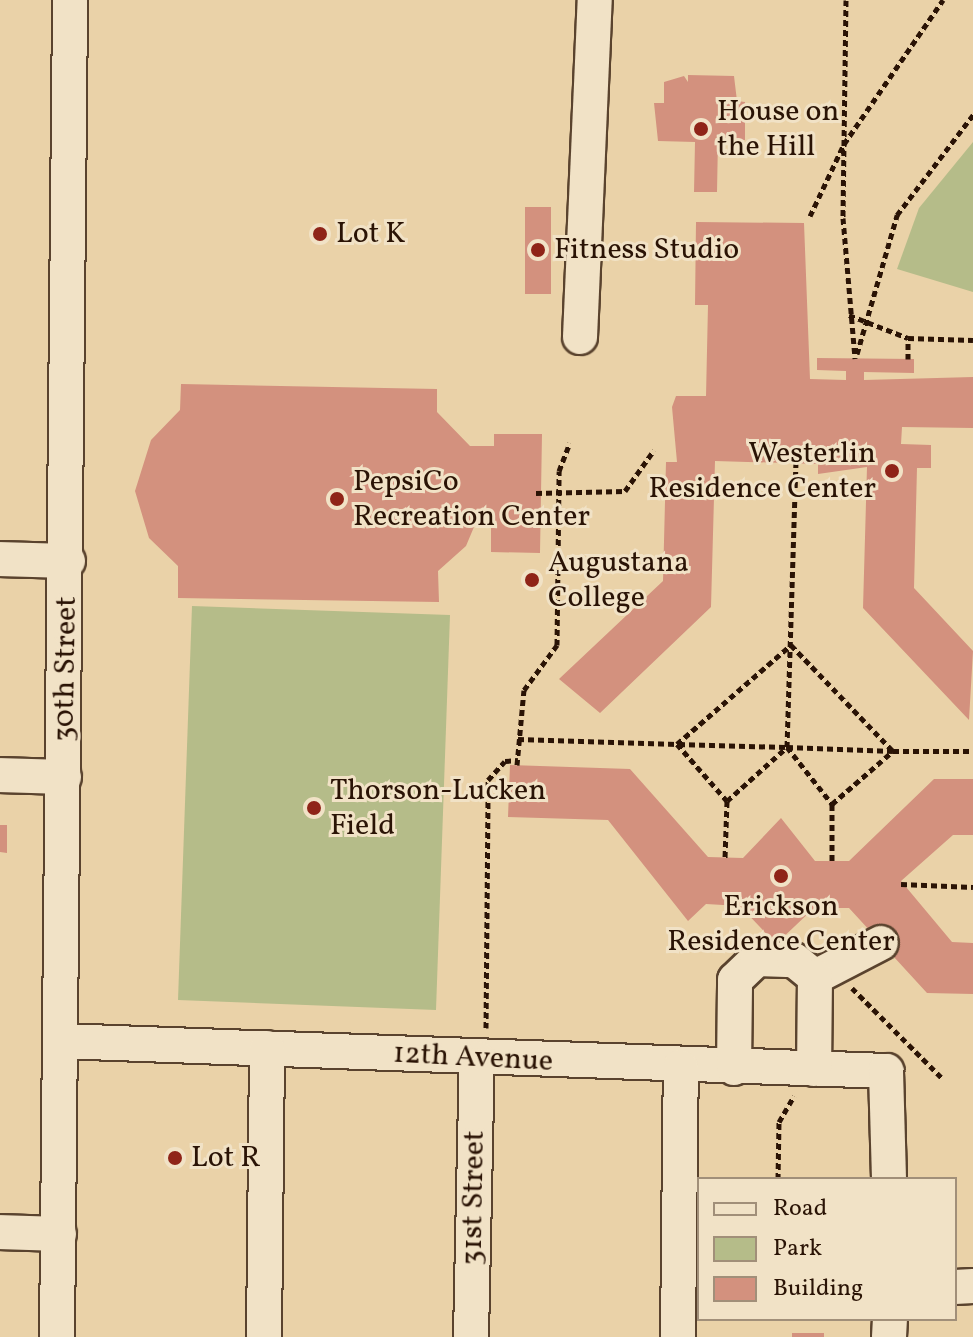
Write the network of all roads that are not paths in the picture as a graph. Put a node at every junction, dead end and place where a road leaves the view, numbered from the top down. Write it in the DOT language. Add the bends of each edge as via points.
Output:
graph roads {
  1 [pos="70,0"];
  2 [pos="595,0"];
  3 [pos="580,337"];
  4 [pos="0,559"];
  5 [pos="68,561"];
  6 [pos="0,775"];
  7 [pos="64,777"];
  8 [pos="881,943"];
  9 [pos="825,974"];
  10 [pos="60,1041"];
  11 [pos="267,1048"];
  12 [pos="481,1058"];
  13 [pos="681,1067"];
  14 [pos="734,1068"];
  15 [pos="812,1069"];
  16 [pos="889,1177"];
  17 [pos="0,1232"];
  18 [pos="59,1234"];
  19 [pos="57,1337"];
  20 [pos="264,1337"];
  21 [pos="471,1337"];
  22 [pos="678,1337"];
  1 -- 5 [label="street, 30th Street"];
  2 -- 3 [label="street"];
  4 -- 5 [label="street"];
  5 -- 7 [label="street, 30th Street"];
  6 -- 7 [label="street"];
  7 -- 10 [label="street, 30th Street"];
  8 -- 9 [label="street"];
  9 -- 14 [label="street" via="794,960 757,959 739,970"];
  9 -- 15 [label="street"];
  10 -- 11 [label="street, 12th Avenue"];
  10 -- 18 [label="street, 30th Street"];
  11 -- 12 [label="street, 12th Avenue"];
  11 -- 20 [label="street"];
  12 -- 13 [label="street, 12th Avenue"];
  12 -- 21 [label="street, 31st Street"];
  13 -- 14 [label="street, 12th Avenue"];
  13 -- 22 [label="street"];
  14 -- 15 [label="street, 12th Avenue"];
  15 -- 16 [label="street, 12th Avenue" via="886,1071"];
  17 -- 18 [label="street"];
  18 -- 19 [label="street, 30th Street"];
}
